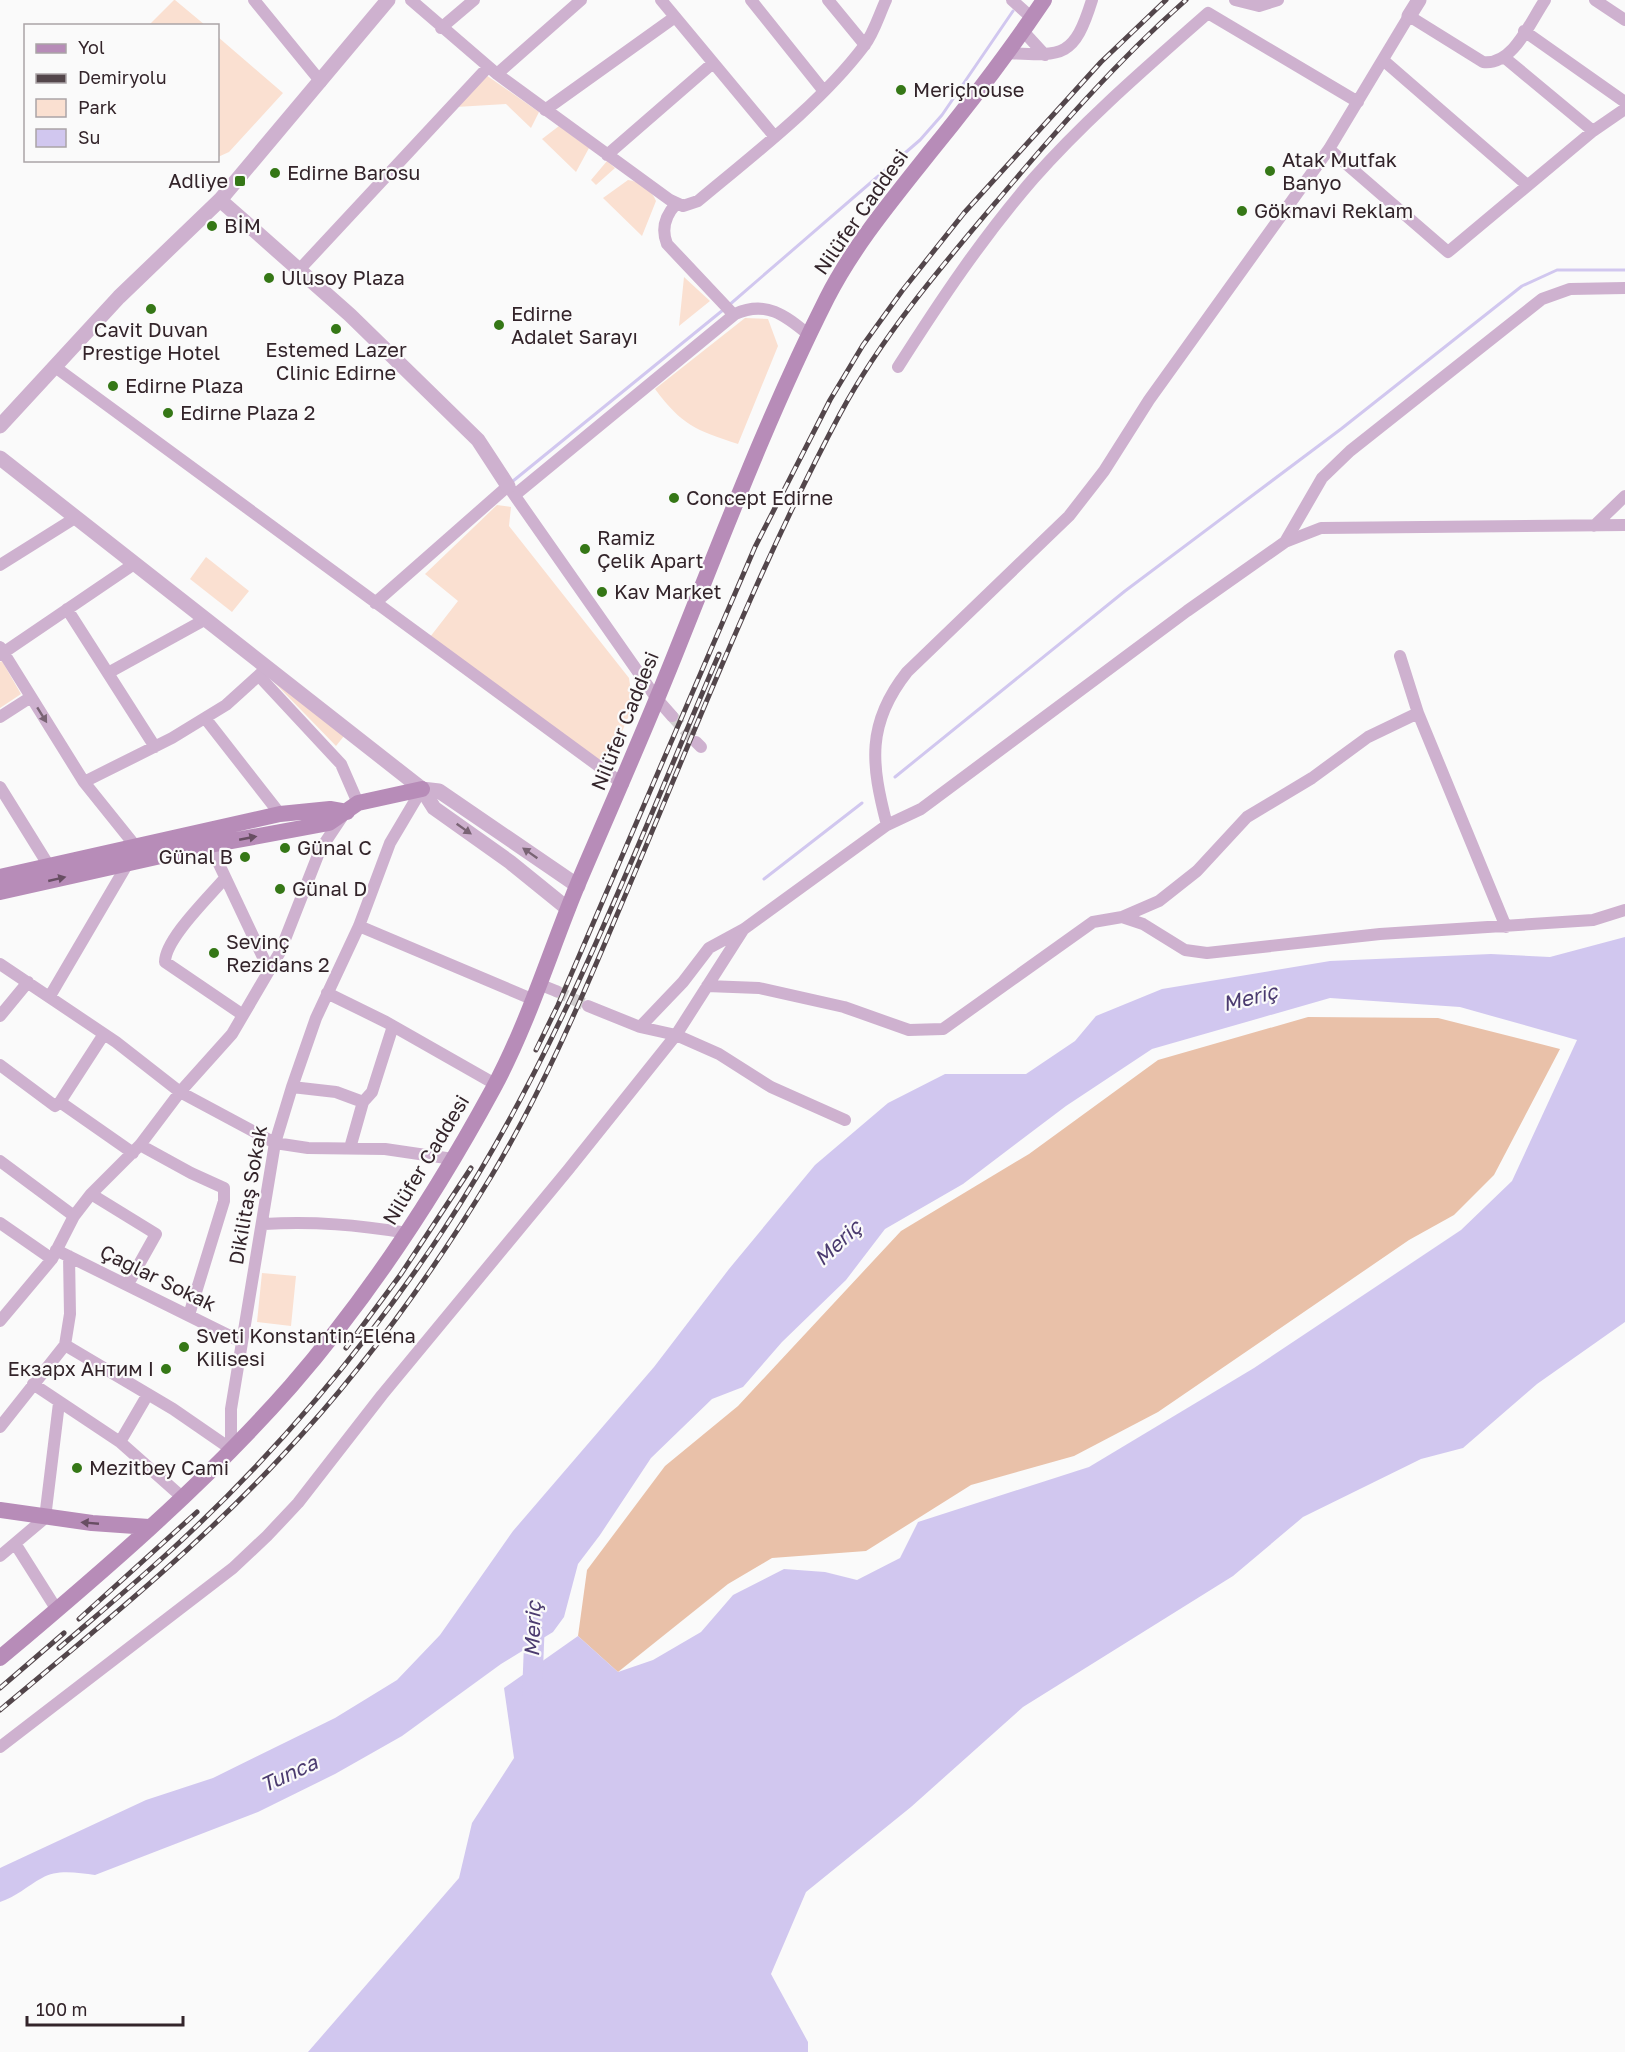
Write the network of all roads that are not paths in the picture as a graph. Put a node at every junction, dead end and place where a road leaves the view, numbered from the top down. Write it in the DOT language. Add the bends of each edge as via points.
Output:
graph roads {
  1 [pos="254,0"];
  2 [pos="388,0"];
  3 [pos="411,0"];
  4 [pos="474,0"];
  5 [pos="581,0"];
  6 [pos="661,0"];
  7 [pos="751,0"];
  8 [pos="828,0"];
  9 [pos="886,0"];
  10 [pos="1012,0"];
  11 [pos="1044,0"];
  12 [pos="1092,0"];
  13 [pos="1235,0"];
  14 [pos="1278,0"];
  15 [pos="1419,0"];
  16 [pos="1545,0"];
  17 [pos="1595,0"];
  18 [pos="1409,16"];
  19 [pos="675,17"];
  20 [pos="1625,20"];
  21 [pos="1027,25"];
  22 [pos="441,28"];
  23 [pos="1524,31"];
  24 [pos="864,45"];
  25 [pos="1007,53"];
  26 [pos="1045,55"];
  27 [pos="1505,58"];
  28 [pos="1383,60"];
  29 [pos="713,63"];
  30 [pos="492,70"];
  31 [pos="321,82"];
  32 [pos="823,90"];
  33 [pos="1358,102"];
  34 [pos="1625,102"];
  35 [pos="1625,109"];
  36 [pos="545,110"];
  37 [pos="1593,131"];
  38 [pos="775,136"];
  39 [pos="1329,149"];
  40 [pos="607,155"];
  41 [pos="1527,184"];
  42 [pos="220,200"];
  43 [pos="676,204"];
  44 [pos="299,270"];
  45 [pos="1625,288"];
  46 [pos="734,315"];
  47 [pos="809,335"];
  48 [pos="55,366"];
  49 [pos="898,367"];
  50 [pos="0,426"];
  51 [pos="0,458"];
  52 [pos="512,490"];
  53 [pos="1625,496"];
  54 [pos="75,518"];
  55 [pos="1625,525"];
  56 [pos="1594,526"];
  57 [pos="1285,542"];
  58 [pos="134,564"];
  59 [pos="0,565"];
  60 [pos="375,603"];
  61 [pos="67,609"];
  62 [pos="206,619"];
  63 [pos="1,652"];
  64 [pos="1400,656"];
  65 [pos="263,671"];
  66 [pos="108,673"];
  67 [pos="30,697"];
  68 [pos="657,699"];
  69 [pos="1418,713"];
  70 [pos="672,716"];
  71 [pos="0,717"];
  72 [pos="205,718"];
  73 [pos="155,747"];
  74 [pos="84,782"];
  75 [pos="623,784"];
  76 [pos="0,787"];
  77 [pos="422,789"];
  78 [pos="352,807"];
  79 [pos="280,814"];
  80 [pos="887,825"];
  81 [pos="210,845"];
  82 [pos="137,848"];
  83 [pos="128,863"];
  84 [pos="49,866"];
  85 [pos="0,878"];
  86 [pos="225,878"];
  87 [pos="578,886"];
  88 [pos="0,892"];
  89 [pos="568,909"];
  90 [pos="1625,910"];
  91 [pos="1122,916"];
  92 [pos="359,926"];
  93 [pos="1506,927"];
  94 [pos="744,929"];
  95 [pos="0,964"];
  96 [pos="269,970"];
  97 [pos="28,982"];
  98 [pos="707,986"];
  99 [pos="544,992"];
  100 [pos="327,993"];
  101 [pos="50,996"];
  102 [pos="588,1006"];
  103 [pos="243,1015"];
  104 [pos="0,1016"];
  105 [pos="393,1026"];
  106 [pos="640,1027"];
  107 [pos="104,1034"];
  108 [pos="676,1035"];
  109 [pos="0,1065"];
  110 [pos="495,1084"];
  111 [pos="292,1087"];
  112 [pos="180,1092"];
  113 [pos="60,1102"];
  114 [pos="363,1102"];
  115 [pos="845,1120"];
  116 [pos="275,1143"];
  117 [pos="350,1148"];
  118 [pos="136,1149"];
  119 [pos="453,1159"];
  120 [pos="0,1161"];
  121 [pos="91,1194"];
  122 [pos="74,1216"];
  123 [pos="264,1224"];
  124 [pos="1,1226"];
  125 [pos="408,1233"];
  126 [pos="54,1255"];
  127 [pos="69,1256"];
  128 [pos="128,1284"];
  129 [pos="189,1315"];
  130 [pos="0,1321"];
  131 [pos="242,1342"];
  132 [pos="65,1345"];
  133 [pos="33,1384"];
  134 [pos="147,1394"];
  135 [pos="59,1403"];
  136 [pos="0,1427"];
  137 [pos="120,1442"];
  138 [pos="231,1449"];
  139 [pos="182,1497"];
  140 [pos="0,1510"];
  141 [pos="45,1518"];
  142 [pos="149,1527"];
  143 [pos="16,1545"];
  144 [pos="0,1556"];
  145 [pos="57,1610"];
  146 [pos="0,1658"];
  147 [pos="0,1747"];
  1 -- 31 [label="street"];
  2 -- 31 [label="street"];
  3 -- 22 [label="street"];
  4 -- 22 [label="street"];
  5 -- 30 [label="street"];
  6 -- 19 [label="street"];
  7 -- 32 [label="street"];
  8 -- 24 [label="street"];
  9 -- 24 [label="street"];
  10 -- 21 [label="street"];
  11 -- 21 [label="main road, Nilüfer Caddesi"];
  12 -- 26 [label="street" via="1085,23 1072,44 1053,55"];
  13 -- 14 [label="street" via="1259,6"];
  15 -- 18 [label="street"];
  16 -- 23 [label="street"];
  17 -- 20 [label="street"];
  18 -- 27 [label="street" via="1483,62"];
  18 -- 28 [label="street"];
  19 -- 29 [label="street"];
  19 -- 36 [label="street"];
  21 -- 25 [label="main road, Nilüfer Caddesi"];
  21 -- 26 [label="street"];
  22 -- 30 [label="street"];
  23 -- 27 [label="street"];
  23 -- 34 [label="street"];
  24 -- 32 [label="street"];
  25 -- 26 [label="street"];
  25 -- 47 [label="main road, Nilüfer Caddesi" via="847,261"];
  27 -- 37 [label="street"];
  28 -- 33 [label="street"];
  28 -- 41 [label="street"];
  29 -- 38 [label="street"];
  29 -- 40 [label="street"];
  30 -- 36 [label="street"];
  30 -- 44 [label="street"];
  31 -- 42 [label="street"];
  32 -- 38 [label="street"];
  33 -- 39 [label="street"];
  33 -- 49 [label="street" via="1208,13 1126,85 1034,178 959,271"];
  35 -- 37 [label="street"];
  36 -- 40 [label="street"];
  37 -- 41 [label="street"];
  38 -- 43 [label="street" via="698,201"];
  39 -- 41 [label="street" via="1448,252"];
  39 -- 80 [label="street" via="1069,516 890,693 880,719 874,778"];
  40 -- 43 [label="street"];
  42 -- 44 [label="street"];
  42 -- 48 [label="street" via="119,297"];
  43 -- 46 [label="street" via="664,224 667,244"];
  44 -- 52 [label="street" via="478,440"];
  45 -- 57 [label="street" via="1570,289 1542,299 1524,312 1350,451 1322,478"];
  46 -- 47 [label="street" via="750,307 774,310"];
  46 -- 52 [label="street"];
  47 -- 68 [label="main road, Nilüfer Caddesi"];
  48 -- 50 [label="street"];
  48 -- 60 [label="street"];
  51 -- 54 [label="street"];
  52 -- 60 [label="street"];
  52 -- 68 [label="street"];
  53 -- 56 [label="street"];
  54 -- 58 [label="street"];
  54 -- 59 [label="street"];
  55 -- 56 [label="street"];
  56 -- 57 [label="street" via="1321,528"];
  57 -- 80 [label="street" via="921,809"];
  58 -- 61 [label="street"];
  58 -- 62 [label="street"];
  60 -- 75 [label="street"];
  61 -- 63 [label="street"];
  61 -- 66 [label="street"];
  62 -- 65 [label="street"];
  62 -- 66 [label="street"];
  63 -- 67 [label="street"];
  64 -- 69 [label="street"];
  65 -- 72 [label="street" via="226,705"];
  65 -- 77 [label="street"];
  65 -- 78 [label="street" via="341,764"];
  66 -- 73 [label="street"];
  67 -- 71 [label="street"];
  67 -- 74 [label="street, one-way"];
  68 -- 70 [label="street"];
  68 -- 75 [label="main road, Nilüfer Caddesi"];
  69 -- 91 [label="street" via="1368,737 1312,778 1246,817 1197,872 1159,901"];
  69 -- 93 [label="street"];
  72 -- 73 [label="street"];
  72 -- 79 [label="street"];
  73 -- 74 [label="street"];
  74 -- 82 [label="street"];
  75 -- 87 [label="main road, Nilüfer Caddesi"];
  76 -- 84 [label="street"];
  77 -- 78 [label="main road"];
  87 -- 77 [label="street, one-way" via="439,791"];
  77 -- 89 [label="street, one-way" via="434,808"];
  77 -- 92 [label="street, Dikilitaş Sokak" via="390,843"];
  78 -- 79 [label="main road"];
  81 -- 78 [label="main road, one-way" via="329,823"];
  78 -- 96 [label="street" via="320,850 280,952"];
  79 -- 82 [label="main road"];
  80 -- 94 [label="street"];
  81 -- 83 [label="main road"];
  81 -- 86 [label="street"];
  82 -- 84 [label="main road"];
  88 -- 83 [label="main road, one-way"];
  83 -- 101 [label="street"];
  84 -- 85 [label="main road"];
  86 -- 96 [label="street"];
  86 -- 103 [label="street" via="175,937 165,962"];
  87 -- 89 [label="main road, Nilüfer Caddesi"];
  89 -- 99 [label="main road, Nilüfer Caddesi"];
  90 -- 93 [label="street" via="1593,920"];
  91 -- 93 [label="street" via="1185,950 1207,953 1380,934"];
  91 -- 98 [label="street" via="1093,922 943,1029 909,1030 844,1008 759,988"];
  92 -- 99 [label="street"];
  92 -- 100 [label="street, Dikilitaş Sokak"];
  94 -- 98 [label="street"];
  94 -- 106 [label="street" via="709,948"];
  95 -- 97 [label="street"];
  96 -- 103 [label="street"];
  97 -- 101 [label="street"];
  97 -- 104 [label="street"];
  98 -- 108 [label="street"];
  99 -- 110 [label="main road, Nilüfer Caddesi"];
  100 -- 105 [label="street"];
  100 -- 111 [label="street, Dikilitaş Sokak"];
  101 -- 107 [label="street"];
  102 -- 106 [label="street"];
  103 -- 112 [label="street" via="232,1034"];
  105 -- 110 [label="street"];
  105 -- 114 [label="street" via="372,1092"];
  106 -- 108 [label="street"];
  107 -- 112 [label="street"];
  107 -- 113 [label="street"];
  108 -- 115 [label="street" via="719,1053 771,1087"];
  108 -- 147 [label="street" via="298,1503 267,1536 233,1568"];
  109 -- 113 [label="street" via="55,1106"];
  110 -- 119 [label="main road, Nilüfer Caddesi"];
  111 -- 114 [label="street" via="336,1092"];
  111 -- 116 [label="street, Dikilitaş Sokak"];
  112 -- 116 [label="street"];
  112 -- 118 [label="street"];
  113 -- 118 [label="street"];
  114 -- 117 [label="street"];
  116 -- 117 [label="street"];
  116 -- 123 [label="street, Dikilitaş Sokak"];
  117 -- 119 [label="street"];
  118 -- 121 [label="street"];
  118 -- 129 [label="street" via="224,1188 224,1201"];
  119 -- 125 [label="main road, Nilüfer Caddesi"];
  120 -- 122 [label="street"];
  121 -- 122 [label="street"];
  121 -- 128 [label="street" via="156,1234"];
  122 -- 126 [label="street"];
  123 -- 125 [label="street" via="323,1221"];
  123 -- 131 [label="street, Dikilitaş Sokak"];
  124 -- 126 [label="street, Çağlar Sokak"];
  125 -- 138 [label="main road, Nilüfer Caddesi" via="292,1385"];
  126 -- 127 [label="street, Çağlar Sokak"];
  126 -- 130 [label="street"];
  127 -- 128 [label="street, Çağlar Sokak"];
  127 -- 132 [label="street" via="70,1314"];
  128 -- 129 [label="street, Çağlar Sokak"];
  129 -- 131 [label="street, Çağlar Sokak"];
  131 -- 138 [label="street, Dikilitaş Sokak" via="231,1409"];
  132 -- 133 [label="street"];
  132 -- 134 [label="street"];
  133 -- 135 [label="street"];
  133 -- 136 [label="street"];
  134 -- 137 [label="street"];
  134 -- 138 [label="street"];
  135 -- 137 [label="street"];
  135 -- 141 [label="street"];
  137 -- 139 [label="street"];
  138 -- 139 [label="main road"];
  139 -- 142 [label="main road"];
  140 -- 141 [label="main road"];
  142 -- 141 [label="main road, one-way"];
  141 -- 143 [label="street" via="26,1531"];
  142 -- 145 [label="main road"];
  143 -- 144 [label="street"];
  143 -- 145 [label="street"];
  145 -- 146 [label="main road"];
}
